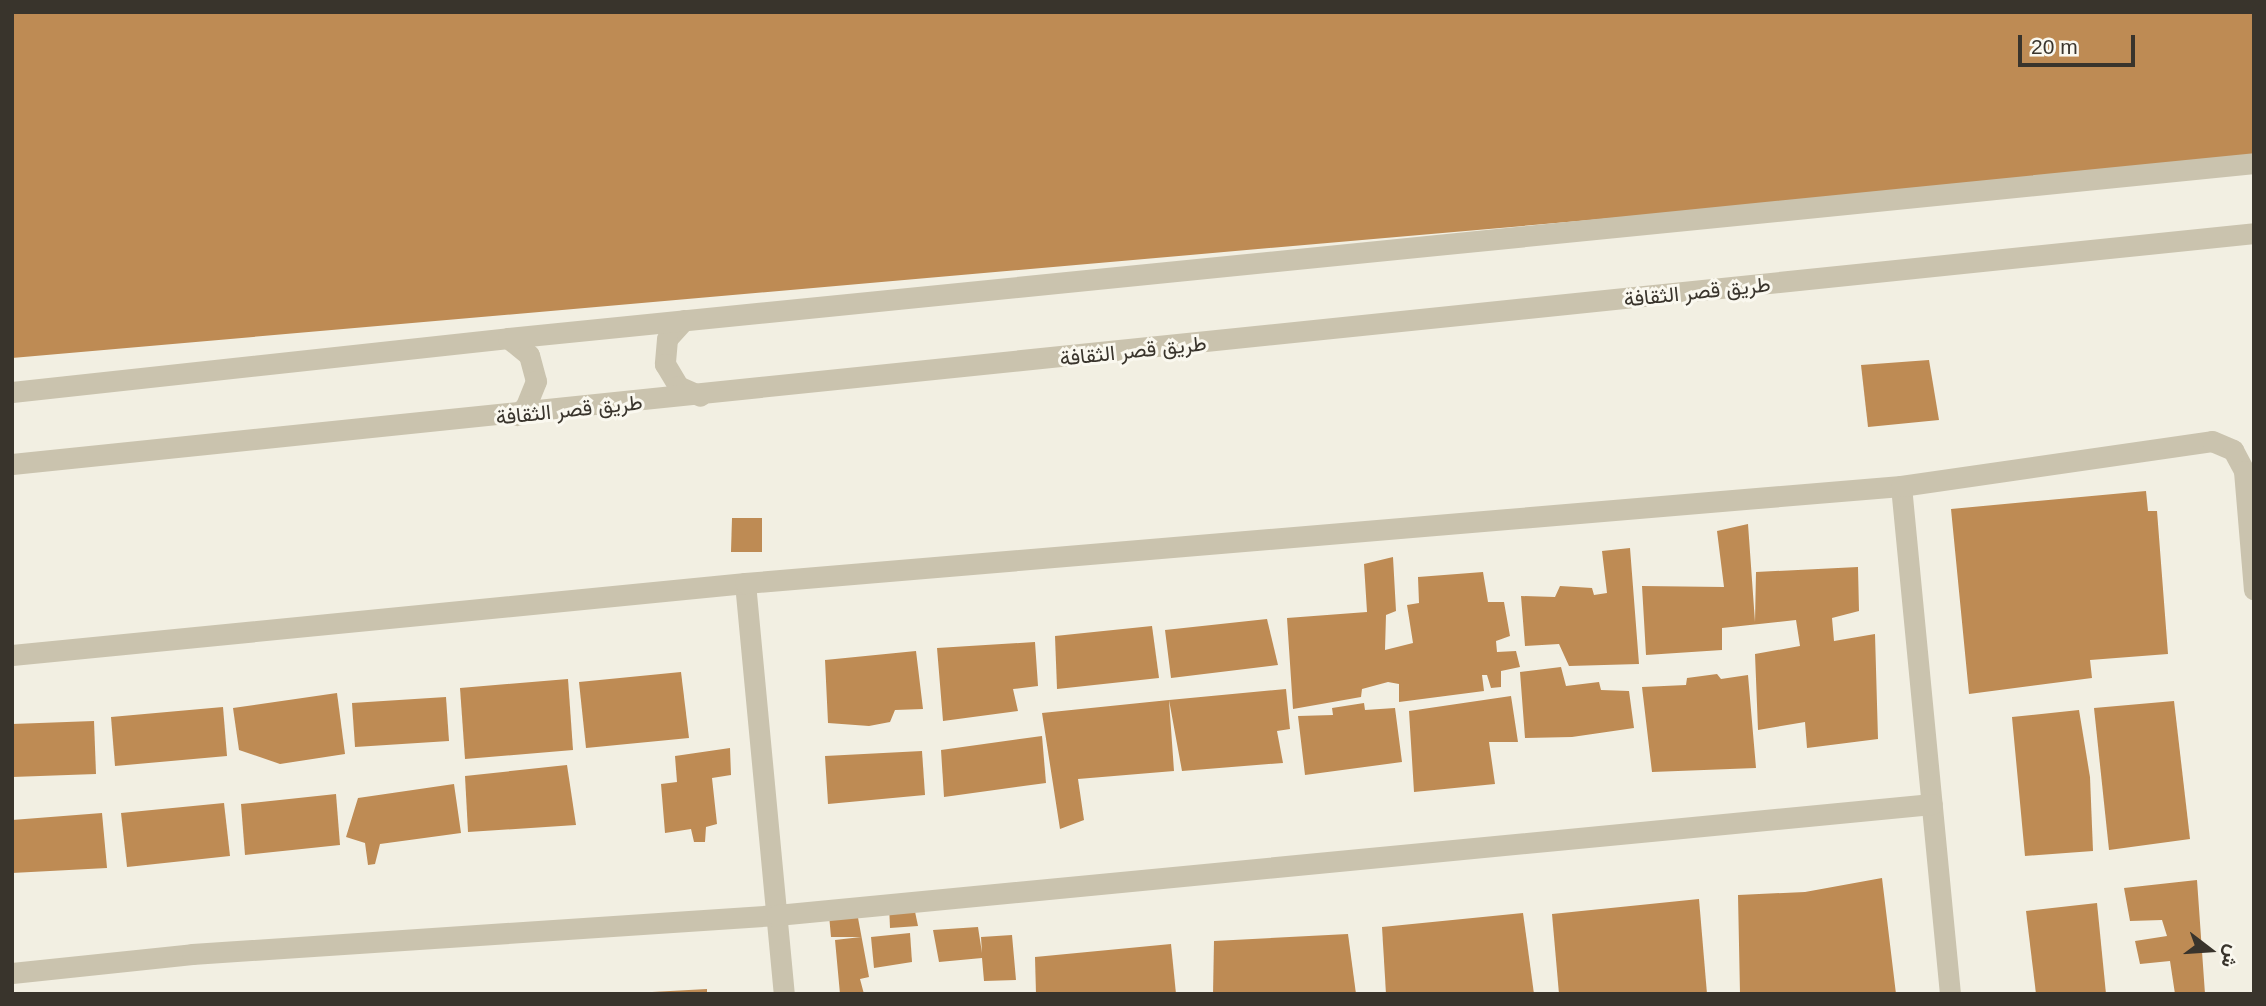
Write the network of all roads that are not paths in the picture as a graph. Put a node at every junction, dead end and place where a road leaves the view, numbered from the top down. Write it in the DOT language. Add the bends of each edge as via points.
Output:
graph roads {
  1 [pos="2254,163"];
  2 [pos="2254,233"];
  3 [pos="684,320"];
  4 [pos="508,338"];
  5 [pos="12,392"];
  6 [pos="701,396"];
  7 [pos="517,415"];
  8 [pos="12,464"];
  9 [pos="1902,486"];
  10 [pos="745,583"];
  11 [pos="2254,590"];
  12 [pos="12,655"];
  13 [pos="1932,804"];
  14 [pos="777,915"];
  15 [pos="12,973"];
  16 [pos="784,994"];
  17 [pos="1950,994"];
  1 -- 3 [label="street"];
  2 -- 6 [label="street, طريق قصر الثقافة"];
  3 -- 4 [label="street"];
  3 -- 6 [label="street" via="667,339 665,364 678,386"];
  4 -- 5 [label="street"];
  4 -- 7 [label="street" via="529,355 536,381"];
  6 -- 7 [label="street, طريق قصر الثقافة"];
  7 -- 8 [label="street, طريق قصر الثقافة"];
  9 -- 10 [label="street"];
  9 -- 11 [label="street" via="2212,441 2233,450 2244,471"];
  9 -- 13 [label="street"];
  10 -- 12 [label="street"];
  10 -- 14 [label="street"];
  13 -- 14 [label="street"];
  13 -- 17 [label="street"];
  14 -- 15 [label="street" via="192,954"];
  14 -- 16 [label="street"];
}
